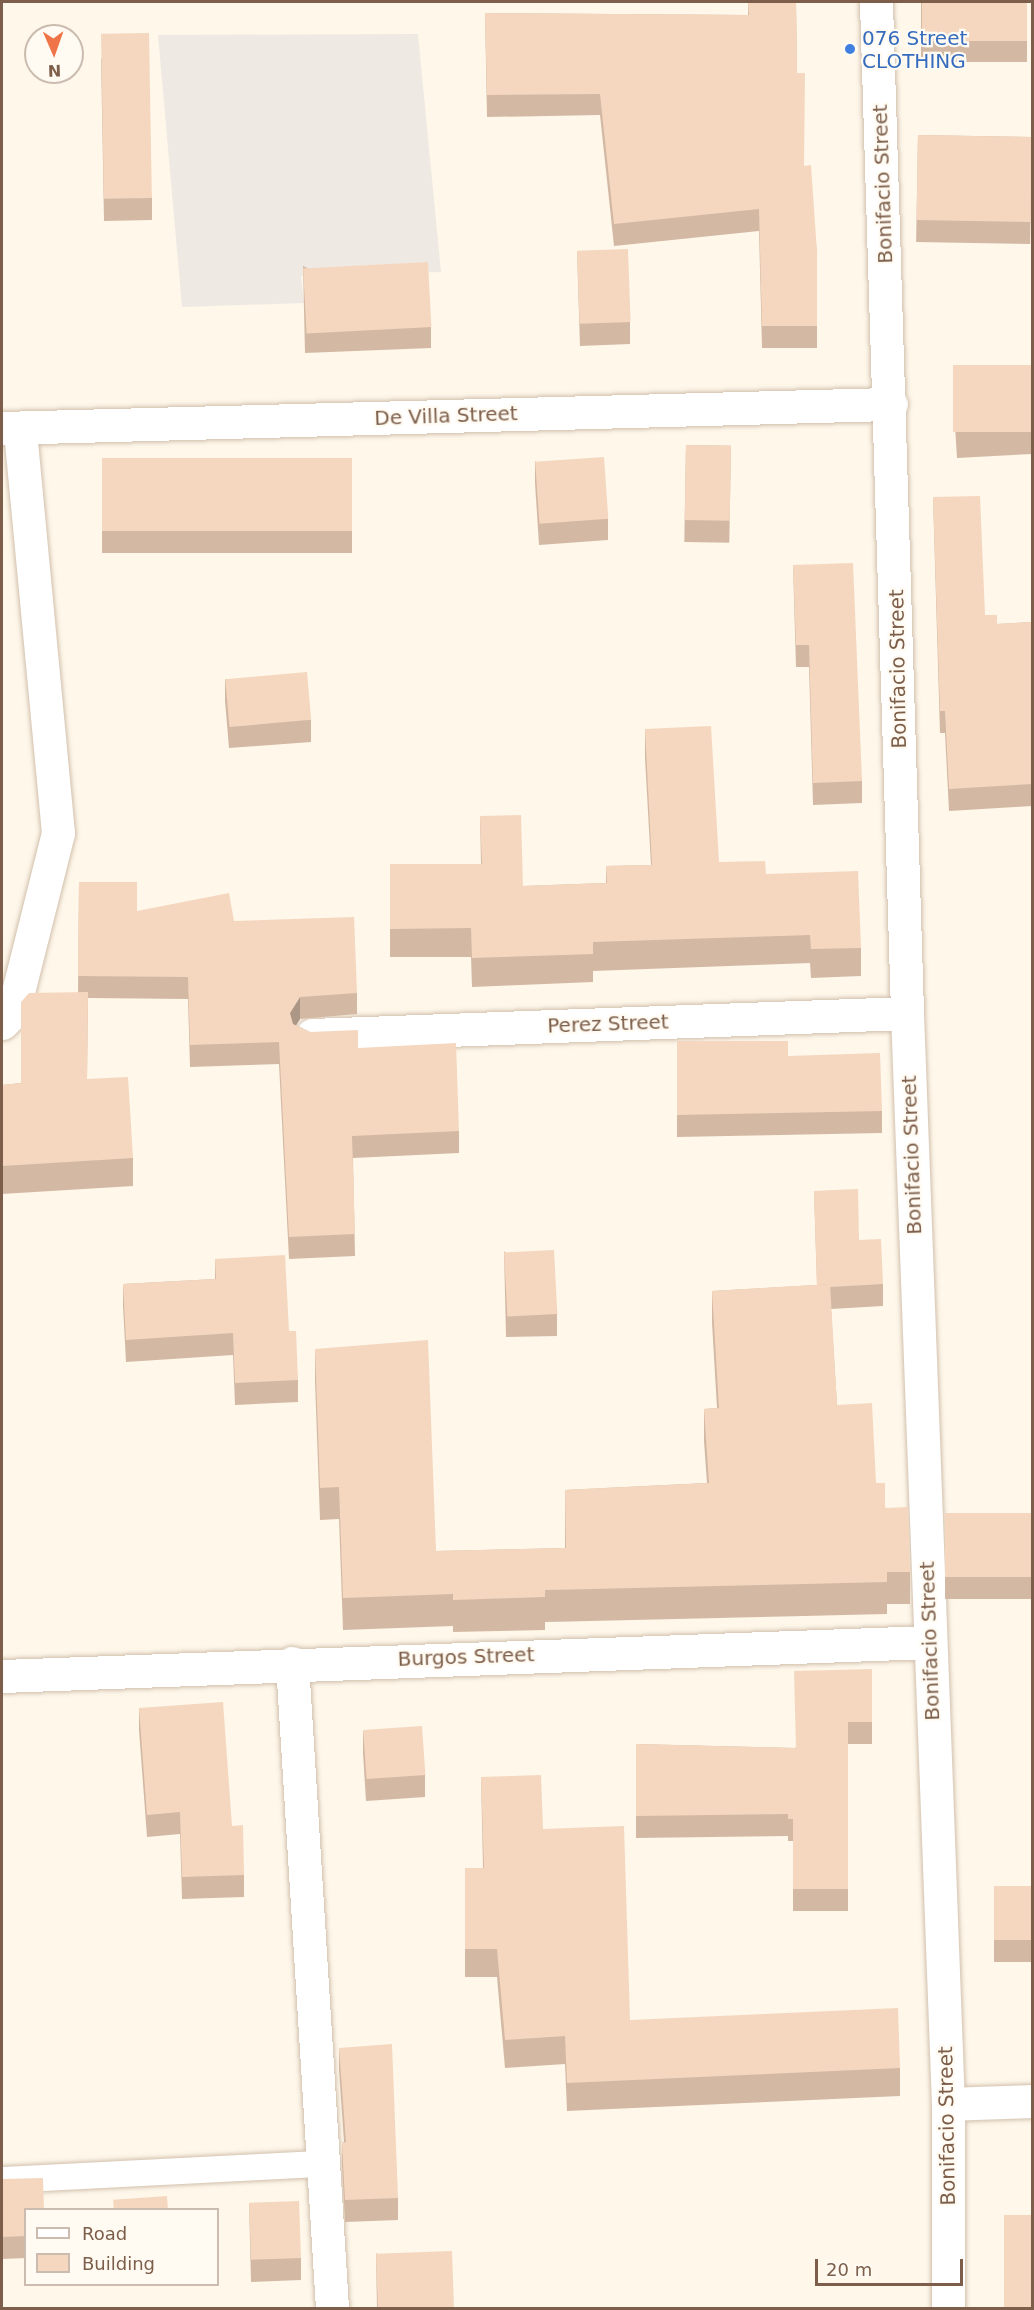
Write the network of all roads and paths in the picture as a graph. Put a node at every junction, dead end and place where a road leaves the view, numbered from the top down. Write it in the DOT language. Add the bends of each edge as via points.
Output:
graph roads {
  1 [pos="876,2"];
  2 [pos="891,404"];
  3 [pos="10,428"];
  4 [pos="907,1013"];
  5 [pos="2,1023"];
  6 [pos="309,1035"];
  7 [pos="930,1642"];
  8 [pos="292,1663"];
  9 [pos="2,1676"];
  10 [pos="1032,2101"];
  11 [pos="948,2104"];
  12 [pos="321,2164"];
  13 [pos="2,2180"];
  14 [pos="332,2308"];
  15 [pos="948,2308"];
  1 -- 2 [label="street, Bonifacio Street"];
  2 -- 3 [label="street, De Villa Street"];
  2 -- 4 [label="street, Bonifacio Street"];
  3 -- 5 [label="street" via="58,833 13,1012"];
  4 -- 6 [label="street, Perez Street"];
  4 -- 7 [label="street, Bonifacio Street"];
  7 -- 8 [label="street, Burgos Street"];
  7 -- 11 [label="street, Bonifacio Street"];
  8 -- 9 [label="street, Burgos Street"];
  8 -- 12 [label="street"];
  10 -- 11 [label="street"];
  11 -- 15 [label="street, Bonifacio Street"];
  12 -- 13 [label="lane"];
  12 -- 14 [label="street"];
}
